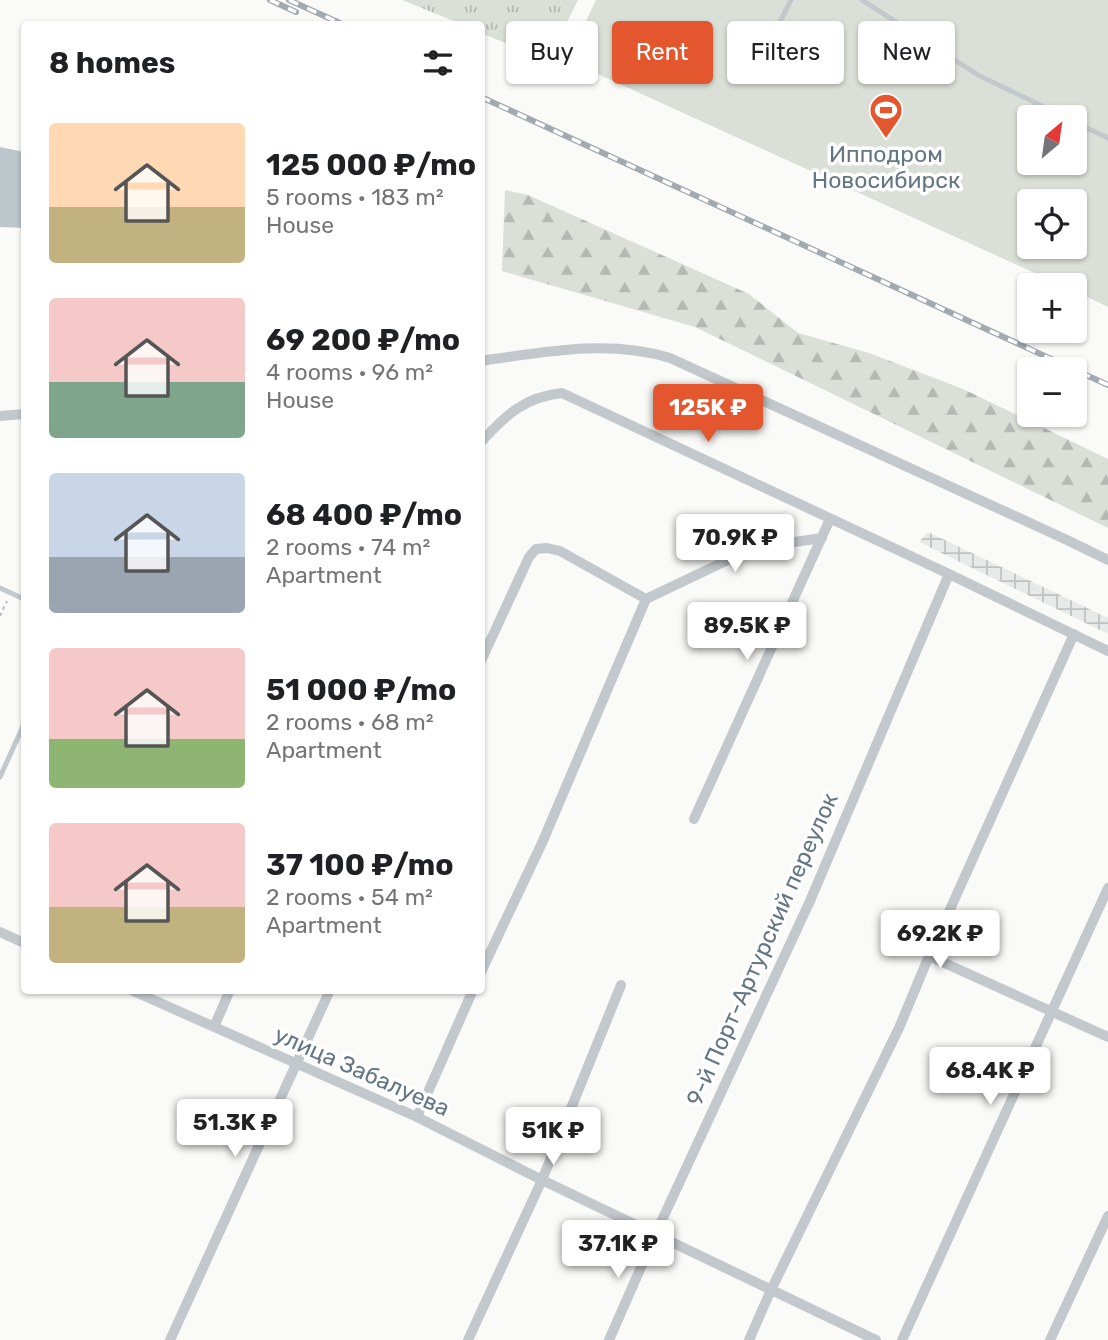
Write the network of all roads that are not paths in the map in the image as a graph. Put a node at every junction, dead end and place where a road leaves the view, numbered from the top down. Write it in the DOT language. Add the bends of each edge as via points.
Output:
graph roads {
  1 [pos="792,0"];
  2 [pos="862,0"];
  3 [pos="781,21"];
  4 [pos="1040,105"];
  5 [pos="1087,128"];
  6 [pos="1108,138"];
  7 [pos="485,360"];
  8 [pos="21,414"];
  9 [pos="0,416"];
  10 [pos="485,438"];
  11 [pos="830,519"];
  12 [pos="822,538"];
  13 [pos="1108,560"];
  14 [pos="949,574"];
  15 [pos="0,588"];
  16 [pos="21,598"];
  17 [pos="646,599"];
  18 [pos="1073,634"];
  19 [pos="1108,651"];
  20 [pos="485,652"];
  21 [pos="21,731"];
  22 [pos="0,777"];
  23 [pos="694,819"];
  24 [pos="1108,888"];
  25 [pos="0,932"];
  26 [pos="21,942"];
  27 [pos="929,956"];
  28 [pos="485,964"];
  29 [pos="621,985"];
  30 [pos="140,994"];
  31 [pos="228,994"];
  32 [pos="328,994"];
  33 [pos="470,994"];
  34 [pos="1050,1012"];
  35 [pos="214,1027"];
  36 [pos="1108,1037"];
  37 [pos="296,1064"];
  38 [pos="417,1117"];
  39 [pos="542,1180"];
  40 [pos="1108,1216"];
  41 [pos="656,1233"];
  42 [pos="771,1290"];
  43 [pos="170,1340"];
  44 [pos="468,1340"];
  45 [pos="609,1340"];
  46 [pos="749,1340"];
  47 [pos="876,1340"];
  48 [pos="902,1340"];
  49 [pos="1050,1340"];
  1 -- 3 [label="lane"];
  2 -- 4 [label="lane" via="978,75"];
  5 -- 6 [label="lane"];
  7 -- 13 [label="street" via="589,349 652,352"];
  8 -- 9 [label="street"];
  10 -- 11 [label="street" via="524,404 562,393"];
  11 -- 12 [label="street"];
  11 -- 14 [label="street"];
  12 -- 17 [label="street" via="732,558"];
  12 -- 23 [label="street"];
  14 -- 18 [label="street"];
  14 -- 41 [label="street, 9-й Порт-Артурский переулок" via="810,901"];
  15 -- 16 [label="lane"];
  17 -- 20 [label="street" via="561,551 536,549"];
  17 -- 28 [label="street"];
  18 -- 19 [label="street"];
  18 -- 27 [label="street"];
  21 -- 22 [label="lane"];
  24 -- 34 [label="street"];
  25 -- 26 [label="street"];
  27 -- 34 [label="street"];
  27 -- 42 [label="street" via="899,1028"];
  29 -- 39 [label="street"];
  30 -- 35 [label="street, улица Забалуева"];
  31 -- 35 [label="street"];
  32 -- 37 [label="street"];
  33 -- 38 [label="street"];
  34 -- 36 [label="street"];
  34 -- 48 [label="street"];
  35 -- 37 [label="street, улица Забалуева"];
  37 -- 38 [label="street, улица Забалуева"];
  37 -- 43 [label="street"];
  38 -- 39 [label="street, улица Забалуева"];
  39 -- 41 [label="street, улица Забалуева"];
  39 -- 44 [label="street"];
  40 -- 49 [label="street"];
  41 -- 42 [label="street, улица Забалуева"];
  41 -- 45 [label="street, 9-й Порт-Артурский переулок"];
  42 -- 46 [label="street"];
  42 -- 47 [label="street, улица Забалуева"];
}
